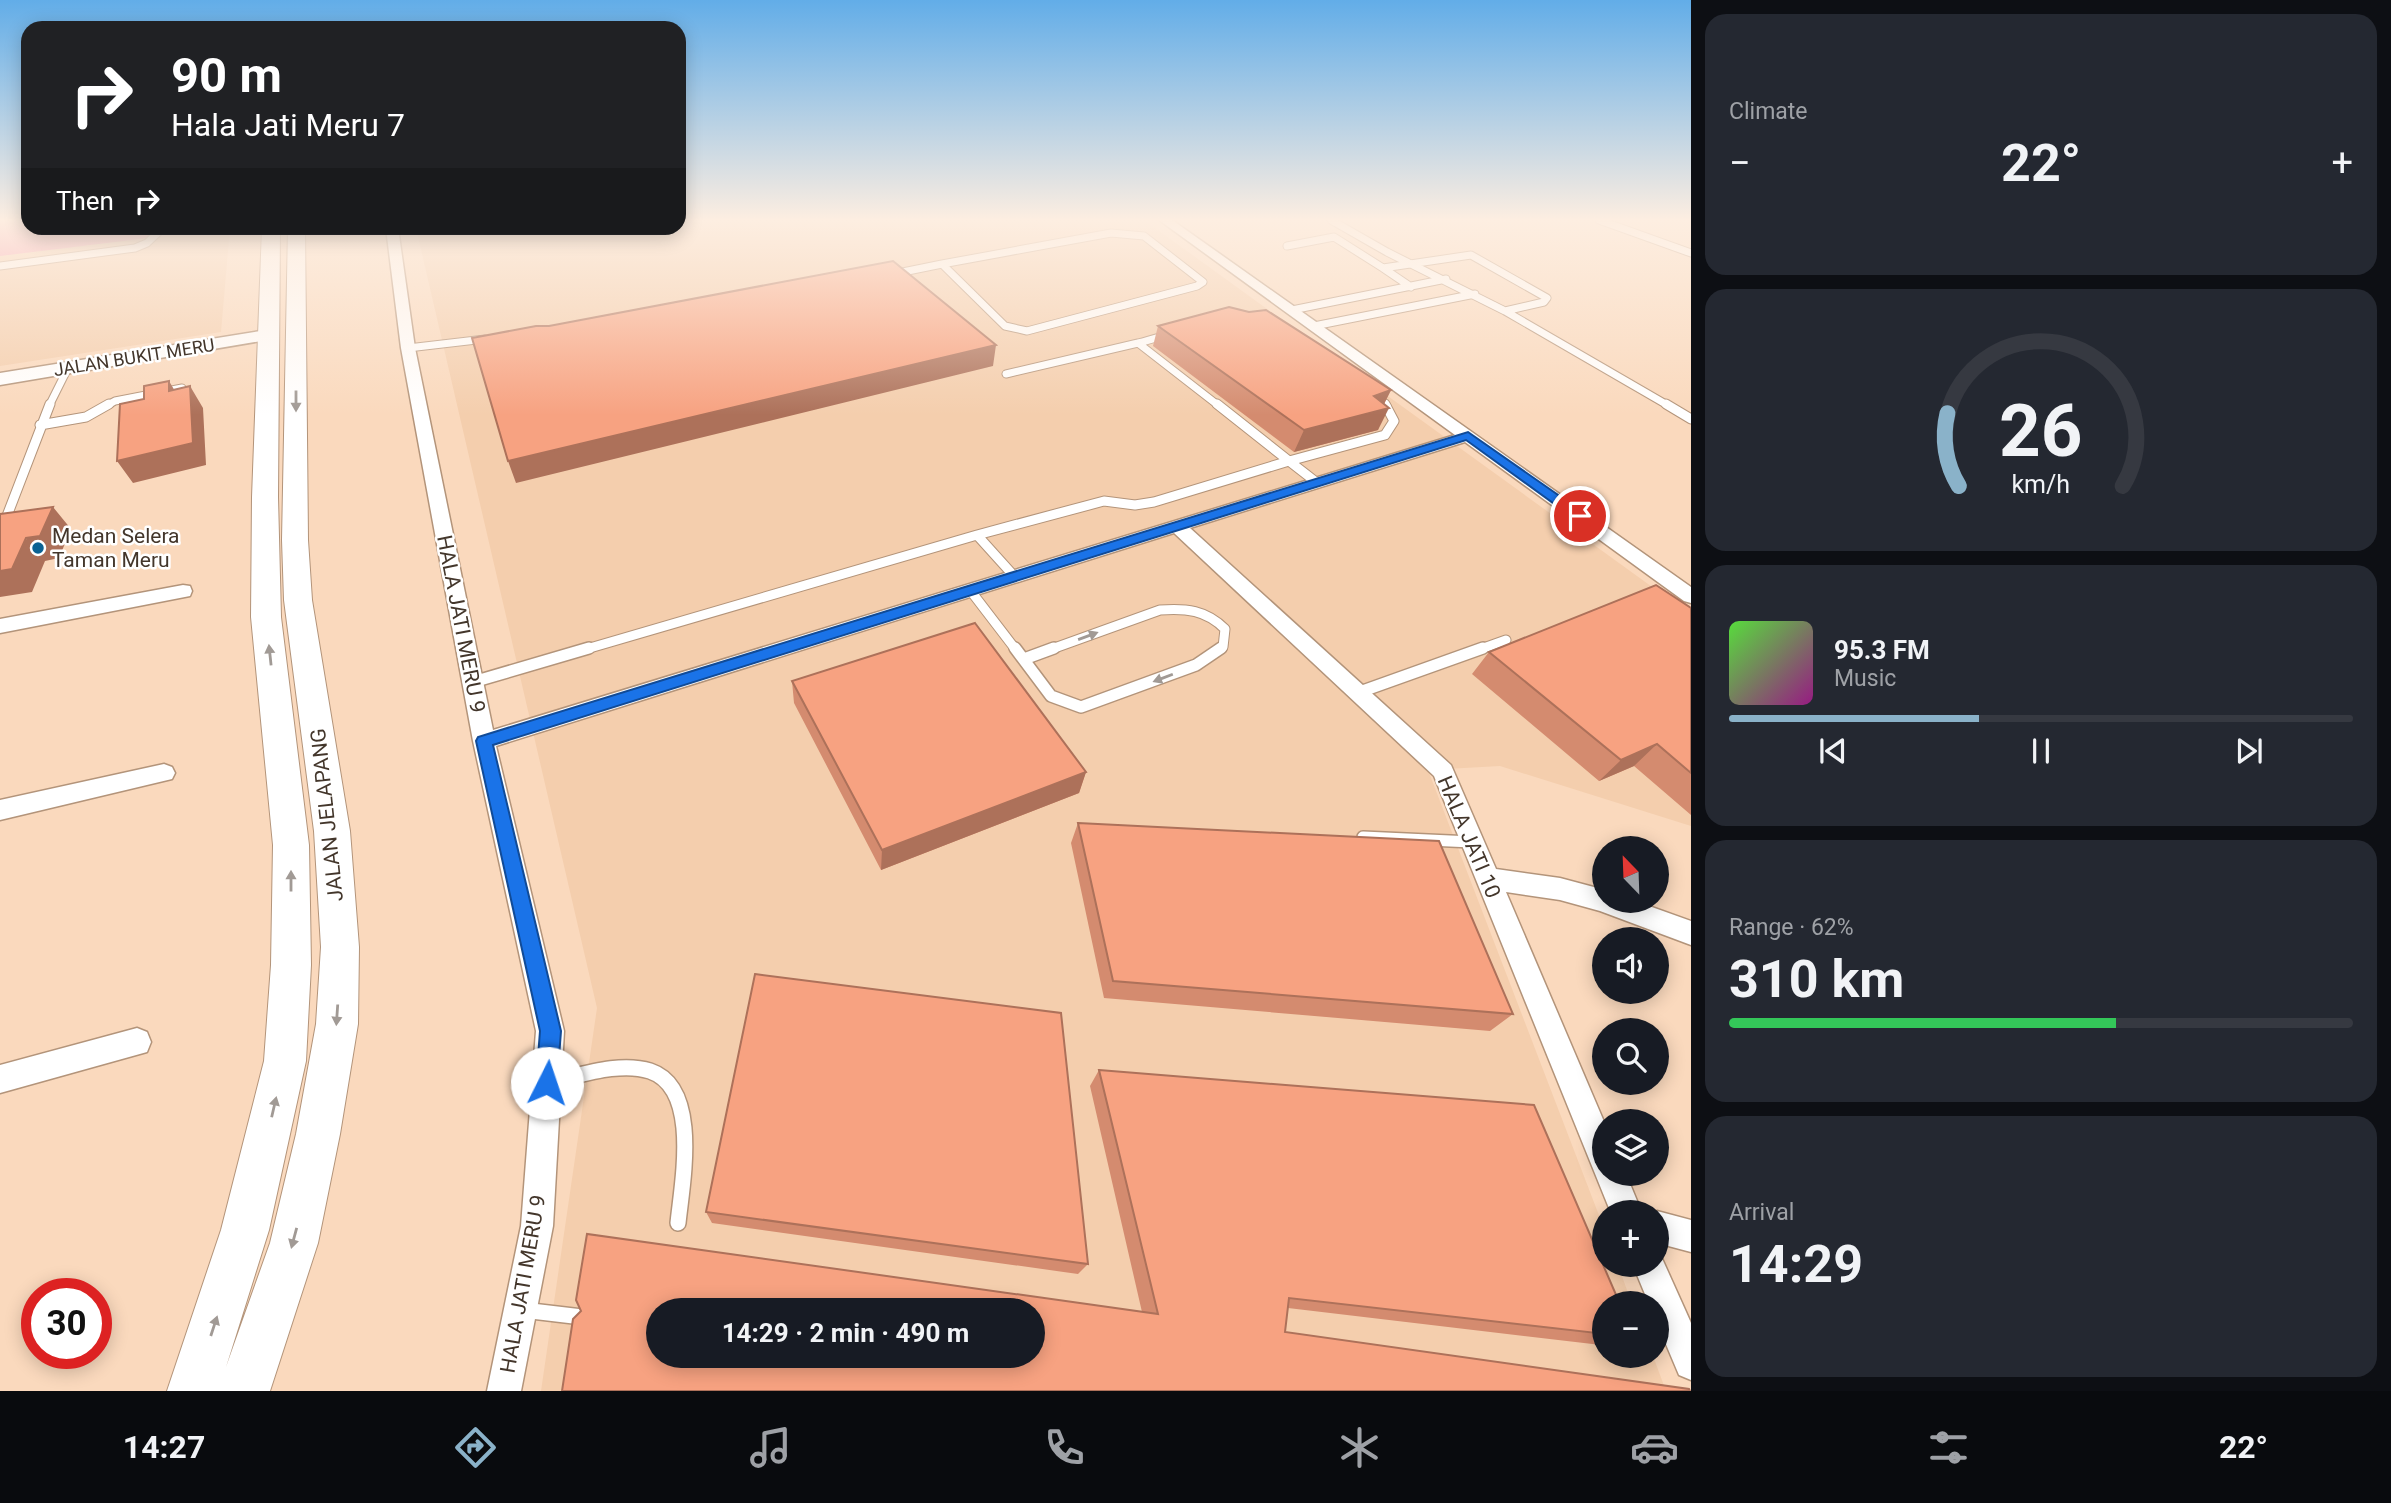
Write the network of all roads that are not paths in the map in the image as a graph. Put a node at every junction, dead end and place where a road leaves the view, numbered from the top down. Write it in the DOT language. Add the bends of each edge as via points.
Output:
graph roads {
  1 [pos="276,285"];
  2 [pos="296,285"];
  3 [pos="400,285"];
  4 [pos="963,285"];
  5 [pos="1199,285"];
  6 [pos="1257,285"];
  7 [pos="1408,285"];
  8 [pos="1420,285"];
  9 [pos="1457,285"];
  10 [pos="1525,285"];
  11 [pos="1411,287"];
  12 [pos="1378,294"];
  13 [pos="1475,295"];
  14 [pos="1404,309"];
  15 [pos="1292,310"];
  16 [pos="1505,311"];
  17 [pos="1314,326"];
  18 [pos="489,339"];
  19 [pos="1138,343"];
  20 [pos="282,345"];
  21 [pos="408,348"];
  22 [pos="68,368"];
  23 [pos="1006,374"];
  24 [pos="0,379"];
  25 [pos="182,388"];
  26 [pos="1691,419"];
  27 [pos="40,425"];
  28 [pos="1468,436"];
  29 [pos="1289,461"];
  30 [pos="1315,482"];
  31 [pos="1176,526"];
  32 [pos="0,534"];
  33 [pos="977,536"];
  34 [pos="1014,576"];
  35 [pos="970,590"];
  36 [pos="183,591"];
  37 [pos="1691,596"];
  38 [pos="0,626"];
  39 [pos="1506,640"];
  40 [pos="1024,659"];
  41 [pos="473,682"];
  42 [pos="1357,693"];
  43 [pos="484,741"];
  44 [pos="164,773"];
  45 [pos="0,810"];
  46 [pos="1345,837"];
  47 [pos="1472,842"];
  48 [pos="1488,879"];
  49 [pos="1691,933"];
  50 [pos="137,1042"];
  51 [pos="0,1079"];
  52 [pos="547,1083"];
  53 [pos="1592,1129"];
  54 [pos="678,1223"];
  55 [pos="1669,1230"];
  56 [pos="1691,1236"];
  57 [pos="1654,1277"];
  58 [pos="520,1309"];
  59 [pos="582,1317"];
  60 [pos="1691,1363"];
  61 [pos="193,1391"];
  62 [pos="244,1391"];
  63 [pos="504,1391"];
  1 -- 20 [label="main road, JALAN JELAPANG"];
  2 -- 20 [label="main road, JALAN JELAPANG" via="296,303"];
  3 -- 21 [label="street, HALA JATI MERU 9"];
  4 -- 5 [label="lane" via="1016,331"];
  6 -- 15 [label="street"];
  7 -- 11 [label="lane"];
  8 -- 11 [label="lane"];
  9 -- 13 [label="lane"];
  10 -- 16 [label="lane" via="1547,298"];
  11 -- 12 [label="lane"];
  12 -- 14 [label="lane"];
  12 -- 15 [label="lane"];
  13 -- 14 [label="lane"];
  13 -- 16 [label="lane"];
  14 -- 17 [label="lane"];
  15 -- 17 [label="street"];
  16 -- 26 [label="lane"];
  17 -- 28 [label="street"];
  18 -- 21 [label="lane"];
  19 -- 23 [label="lane"];
  19 -- 29 [label="lane"];
  19 -- 29 [label="lane" via="1224,321 1261,322 1275,327 1394,414 1395,424 1385,435"];
  20 -- 22 [label="street, JALAN BUKIT MERU"];
  61 -- 20 [label="main road, JALAN JELAPANG, one-way" via="245,1230 285,1062 290,845 266,617"];
  20 -- 62 [label="main road, JALAN JELAPANG, one-way" via="298,600 332,831 340,947 337,1024 318,1134 294,1243"];
  21 -- 41 [label="street, HALA JATI MERU 9"];
  22 -- 24 [label="street, JALAN BUKIT MERU"];
  22 -- 27 [label="lane"];
  25 -- 27 [label="lane" via="115,401 86,417"];
  27 -- 32 [label="lane"];
  28 -- 30 [label="street"];
  28 -- 37 [label="street"];
  29 -- 30 [label="lane"];
  29 -- 33 [label="lane" via="1153,502 1135,505 1104,500"];
  30 -- 31 [label="street"];
  31 -- 34 [label="street"];
  31 -- 42 [label="street, HALA JATI 10"];
  33 -- 34 [label="lane"];
  33 -- 41 [label="lane"];
  34 -- 35 [label="street"];
  35 -- 40 [label="lane"];
  35 -- 43 [label="street"];
  36 -- 38 [label="street"];
  39 -- 42 [label="lane"];
  40 -- 40 [label="lane, one-way" via="1160,610 1199,609 1225,629 1223,647 1205,660 1081,707 1051,696"];
  41 -- 43 [label="street, HALA JATI MERU 9"];
  42 -- 47 [label="street, HALA JATI 10" via="1443,771"];
  43 -- 52 [label="street, HALA JATI MERU 9" via="550,1031"];
  44 -- 45 [label="street"];
  46 -- 47 [label="lane"];
  47 -- 48 [label="street, HALA JATI 10"];
  48 -- 49 [label="street" via="1560,889"];
  48 -- 53 [label="street, HALA JATI 10"];
  50 -- 51 [label="street"];
  52 -- 54 [label="lane" via="622,1069 652,1071 671,1084 680,1099 685,1138"];
  52 -- 58 [label="street, HALA JATI MERU 9" via="537,1226"];
  55 -- 56 [label="street"];
  57 -- 60 [label="street"];
  58 -- 59 [label="lane"];
  58 -- 63 [label="street, HALA JATI MERU 9"];
}
